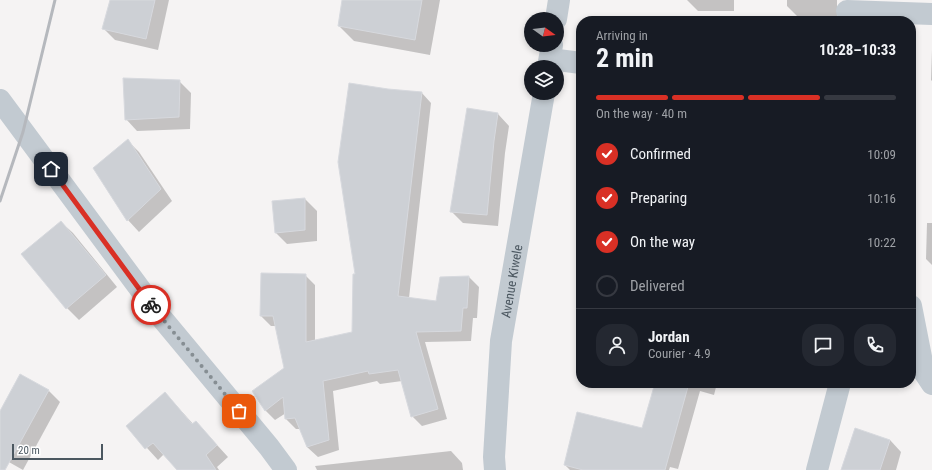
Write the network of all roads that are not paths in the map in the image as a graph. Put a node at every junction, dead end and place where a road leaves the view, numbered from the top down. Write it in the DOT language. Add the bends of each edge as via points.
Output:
graph roads {
  1 [pos="559,0"];
  2 [pos="846,11"];
  3 [pos="557,12"];
  4 [pos="932,14"];
  5 [pos="550,57"];
  6 [pos="576,62"];
  7 [pos="0,100"];
  8 [pos="543,100"];
  9 [pos="916,331"];
  10 [pos="932,384"];
  11 [pos="839,388"];
  12 [pos="286,470"];
  13 [pos="495,470"];
  14 [pos="817,470"];
  1 -- 3 [label="street"];
  2 -- 4 [label="street"];
  5 -- 6 [label="street"];
  7 -- 12 [label="street" via="160,316"];
  8 -- 13 [label="street, Avenue Kiwele" via="501,341"];
  9 -- 10 [label="street" via="924,372"];
  11 -- 14 [label="street"];
}
